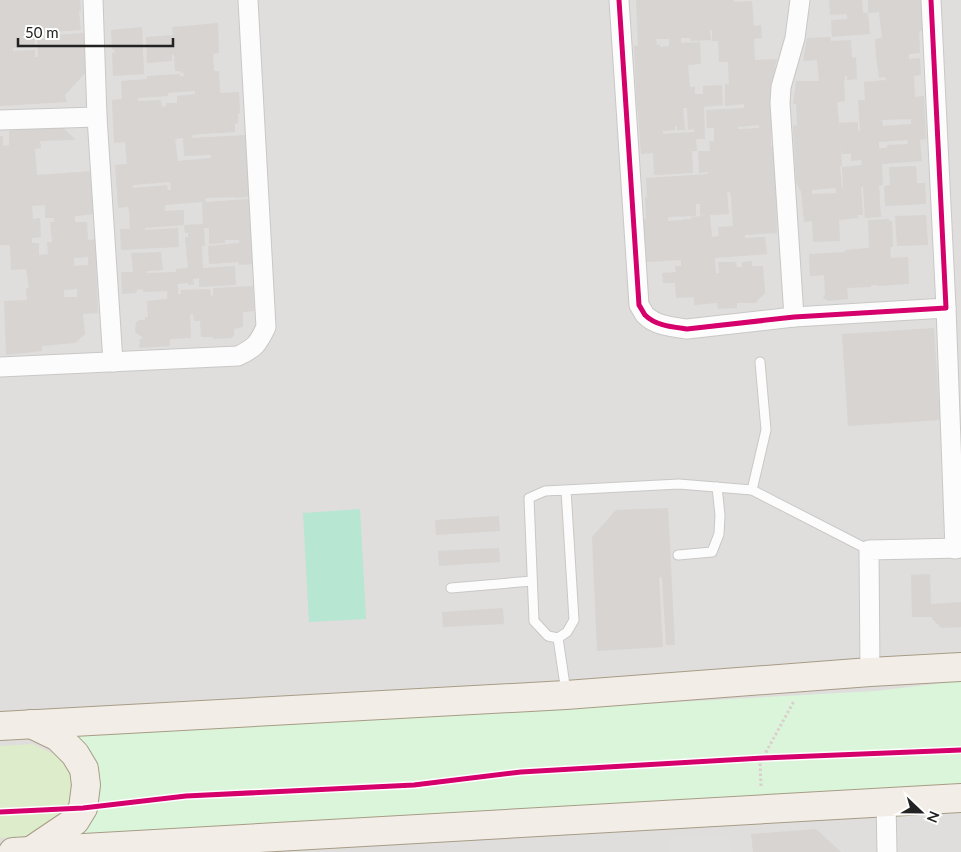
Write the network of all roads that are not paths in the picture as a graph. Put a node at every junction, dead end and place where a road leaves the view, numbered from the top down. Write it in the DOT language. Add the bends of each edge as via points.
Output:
graph roads {
  1 [pos="94,0"];
  2 [pos="248,0"];
  3 [pos="619,0"];
  4 [pos="800,0"];
  5 [pos="931,0"];
  6 [pos="97,117"];
  7 [pos="0,120"];
  8 [pos="946,308"];
  9 [pos="794,317"];
  10 [pos="113,362"];
  11 [pos="760,362"];
  12 [pos="0,367"];
  13 [pos="717,487"];
  14 [pos="566,490"];
  15 [pos="752,490"];
  16 [pos="958,549"];
  17 [pos="869,550"];
  18 [pos="678,555"];
  19 [pos="532,581"];
  20 [pos="450,588"];
  21 [pos="558,638"];
  22 [pos="961,667"];
  23 [pos="870,672"];
  24 [pos="566,695"];
  25 [pos="31,724"];
  26 [pos="0,726"];
  27 [pos="961,798"];
  28 [pos="886,802"];
  29 [pos="106,849"];
  30 [pos="22,851"];
  31 [pos="887,852"];
  1 -- 6 [label="street"];
  2 -- 10 [label="street" via="266,327 259,341 238,356"];
  3 -- 9 [label="street" via="639,304 646,316 659,323 687,329"];
  4 -- 9 [label="street" via="780,103"];
  5 -- 8 [label="street"];
  6 -- 7 [label="street"];
  6 -- 10 [label="street"];
  8 -- 9 [label="street"];
  8 -- 16 [label="street"];
  10 -- 12 [label="street"];
  11 -- 15 [label="lane" via="766,430"];
  13 -- 14 [label="lane" via="679,484"];
  13 -- 15 [label="lane"];
  13 -- 18 [label="lane" via="719,534 712,552"];
  14 -- 19 [label="lane" via="545,491 529,498"];
  14 -- 21 [label="lane" via="574,620 567,632"];
  15 -- 17 [label="lane"];
  16 -- 17 [label="street"];
  17 -- 23 [label="street"];
  19 -- 20 [label="lane"];
  19 -- 21 [label="lane" via="534,621 548,636"];
  21 -- 24 [label="lane"];
  22 -- 23 [label="main road"];
  23 -- 24 [label="main road"];
  24 -- 25 [label="main road"];
  25 -- 26 [label="main road"];
  25 -- 30 [label="main road" via="58,737 75,754 84,769 86,785 83,808 75,821"];
  27 -- 28 [label="main road"];
  28 -- 29 [label="main road"];
  28 -- 31 [label="street"];
  29 -- 30 [label="main road"];
}
